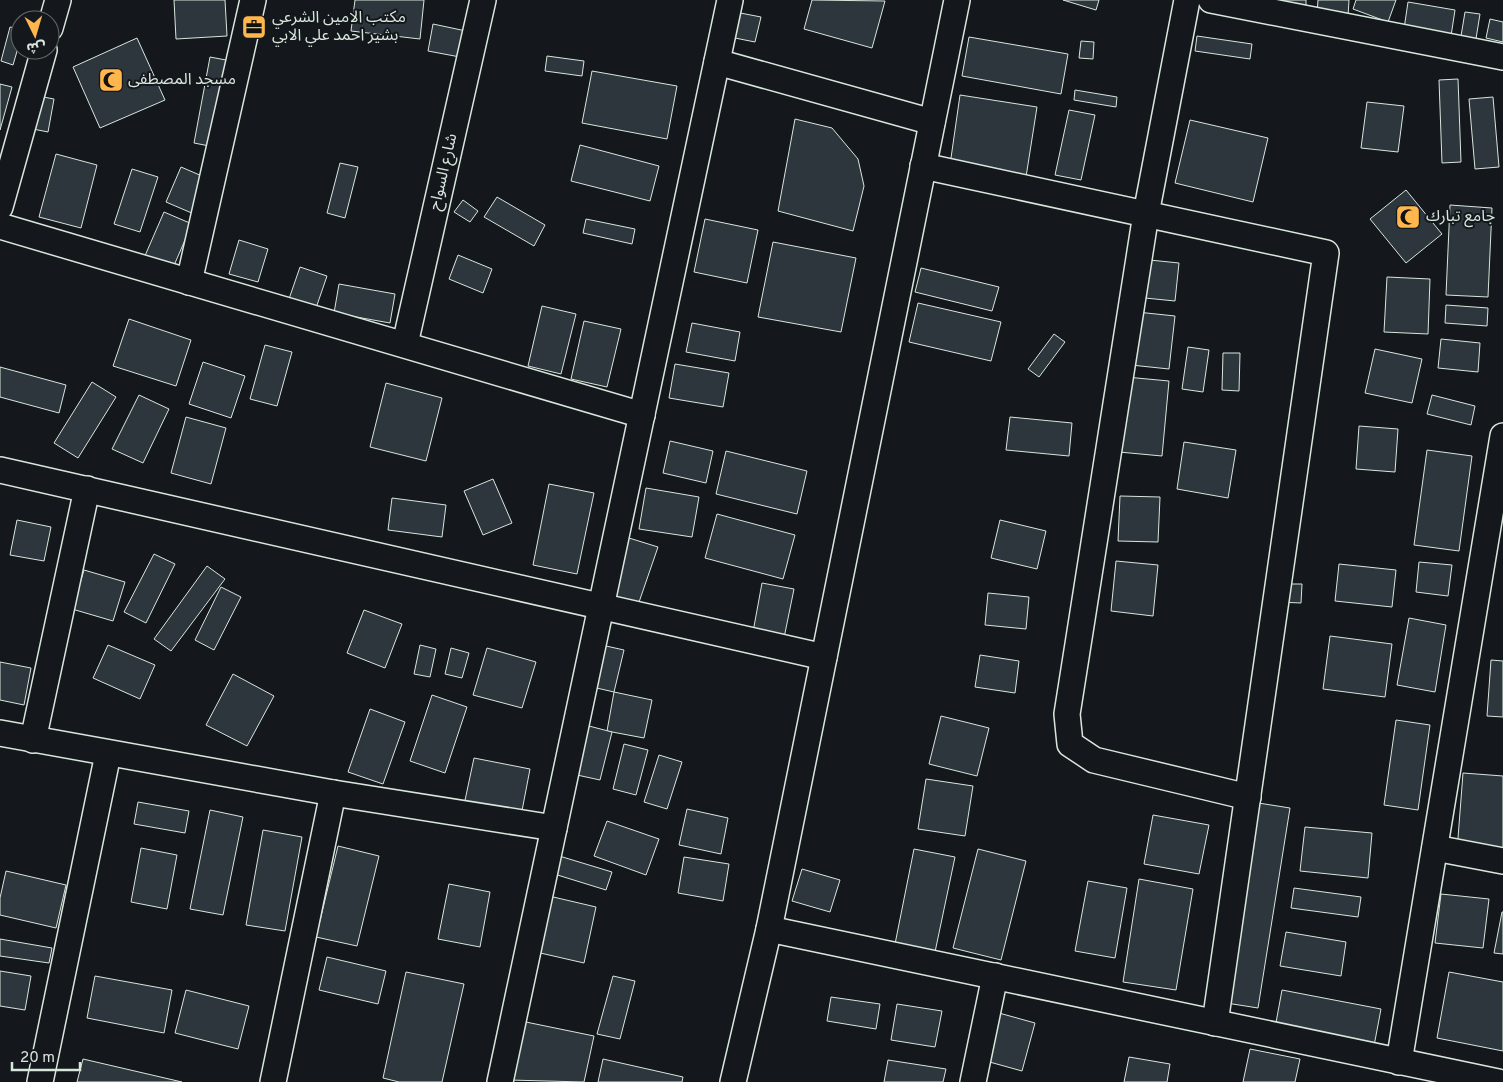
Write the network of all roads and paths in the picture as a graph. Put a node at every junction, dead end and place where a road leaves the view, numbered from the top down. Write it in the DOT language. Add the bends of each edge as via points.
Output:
graph roads {
  1 [pos="253,0"];
  2 [pos="483,0"];
  3 [pos="730,0"];
  4 [pos="957,0"];
  5 [pos="1187,0"];
  6 [pos="1211,0"];
  7 [pos="1503,57"];
  8 [pos="41,60"];
  9 [pos="717,62"];
  10 [pos="932,122"];
  11 [pos="923,166"];
  12 [pos="0,206"];
  13 [pos="1146,214"];
  14 [pos="0,226"];
  15 [pos="189,282"];
  16 [pos="405,344"];
  17 [pos="642,414"];
  18 [pos="1503,436"];
  19 [pos="0,470"];
  20 [pos="87,489"];
  21 [pos="601,607"];
  22 [pos="824,657"];
  23 [pos="0,734"];
  24 [pos="33,740"];
  25 [pos="108,754"];
  26 [pos="333,793"];
  27 [pos="1248,797"];
  28 [pos="554,828"];
  29 [pos="1435,848"];
  30 [pos="1503,861"];
  31 [pos="769,929"];
  32 [pos="995,976"];
  33 [pos="1215,1023"];
  34 [pos="1399,1062"];
  35 [pos="40,1082"];
  36 [pos="273,1082"];
  37 [pos="500,1082"];
  38 [pos="733,1082"];
  39 [pos="973,1082"];
  40 [pos="1498,1082"];
  1 -- 15 [label="street"];
  2 -- 16 [label="street, شارع السواح"];
  3 -- 9 [label="street"];
  4 -- 10 [label="street"];
  5 -- 13 [label="street"];
  6 -- 7 [label="street"];
  8 -- 12 [label="street"];
  9 -- 10 [label="street"];
  9 -- 17 [label="street"];
  10 -- 11 [label="street"];
  11 -- 13 [label="street"];
  11 -- 22 [label="street"];
  13 -- 27 [label="street" via="1067,714 1070,744 1094,760"];
  13 -- 27 [label="street" via="1326,253"];
  14 -- 15 [label="street"];
  15 -- 16 [label="street"];
  16 -- 17 [label="street"];
  17 -- 21 [label="street"];
  18 -- 29 [label="street"];
  19 -- 20 [label="street"];
  20 -- 21 [label="street"];
  20 -- 24 [label="street"];
  21 -- 22 [label="street"];
  21 -- 28 [label="street"];
  22 -- 31 [label="street"];
  23 -- 24 [label="street"];
  24 -- 25 [label="street"];
  25 -- 26 [label="street"];
  25 -- 35 [label="street"];
  26 -- 28 [label="street"];
  26 -- 36 [label="street"];
  27 -- 33 [label="street"];
  28 -- 37 [label="street"];
  29 -- 30 [label="street"];
  29 -- 34 [label="street"];
  31 -- 32 [label="street"];
  31 -- 38 [label="street"];
  32 -- 33 [label="street"];
  32 -- 39 [label="street"];
  33 -- 34 [label="street"];
  34 -- 40 [label="street"];
}
